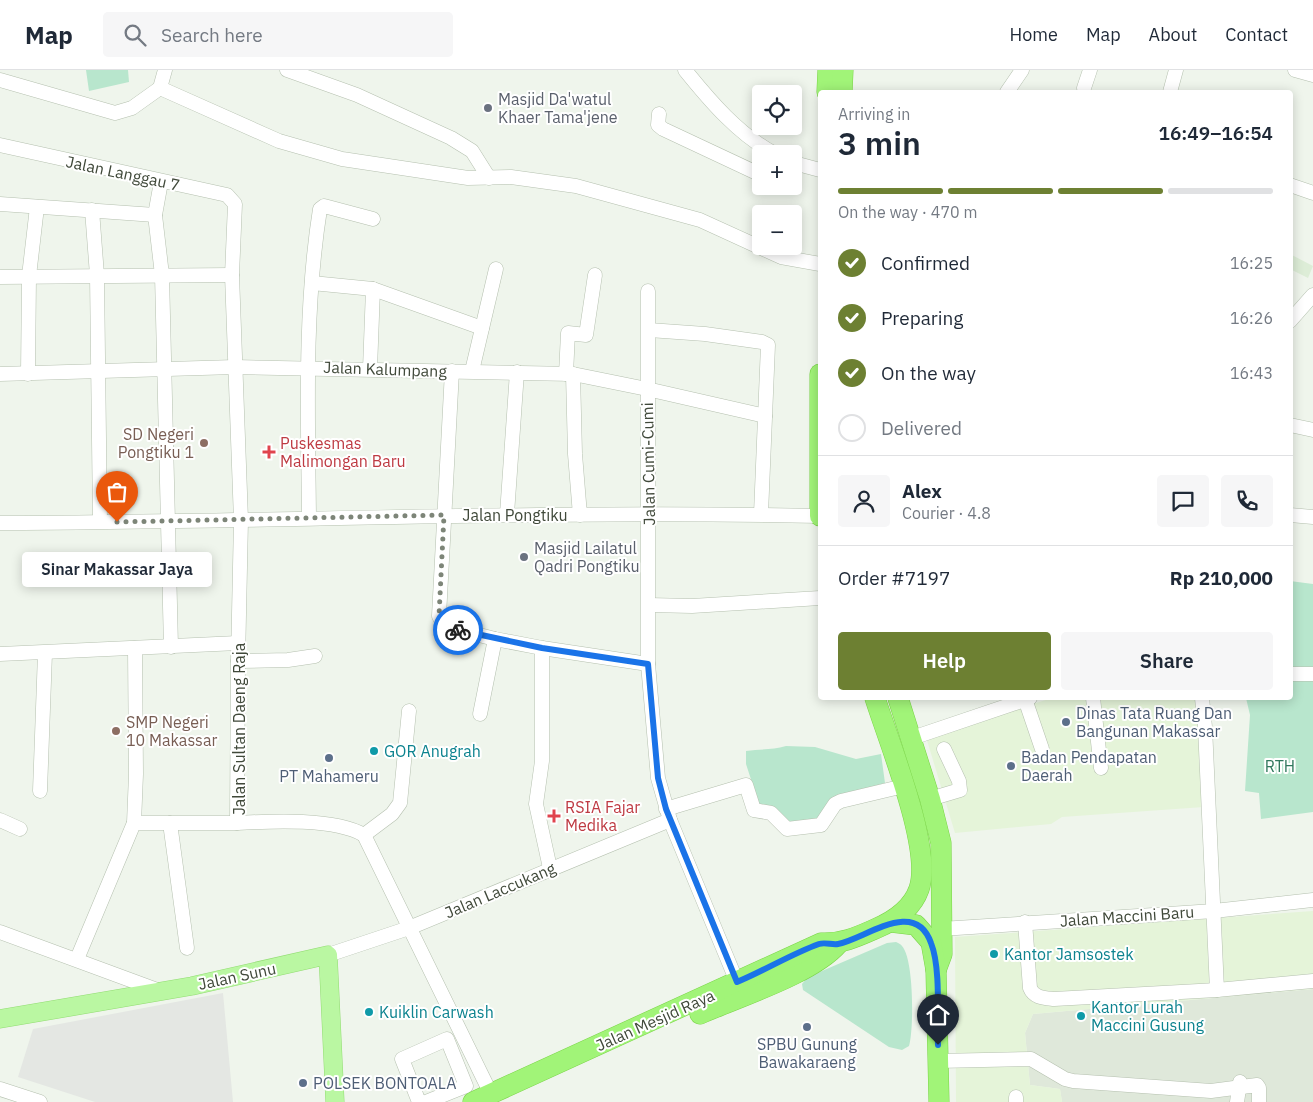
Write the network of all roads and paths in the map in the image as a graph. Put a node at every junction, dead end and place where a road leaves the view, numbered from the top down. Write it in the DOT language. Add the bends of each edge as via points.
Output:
graph roads {
  1 [pos="165,70"];
  2 [pos="287,70"];
  3 [pos="685,70"];
  4 [pos="828,70"];
  5 [pos="843,70"];
  6 [pos="1022,70"];
  7 [pos="1090,70"];
  8 [pos="1176,70"];
  9 [pos="1294,70"];
  10 [pos="1313,76"];
  11 [pos="0,80"];
  12 [pos="160,88"];
  13 [pos="1084,88"];
  14 [pos="827,90"];
  15 [pos="842,90"];
  16 [pos="1008,90"];
  17 [pos="1171,90"];
  18 [pos="659,114"];
  19 [pos="762,145"];
  20 [pos="0,146"];
  21 [pos="802,165"];
  22 [pos="818,169"];
  23 [pos="752,170"];
  24 [pos="489,178"];
  25 [pos="161,182"];
  26 [pos="1293,186"];
  27 [pos="1313,193"];
  28 [pos="0,204"];
  29 [pos="37,207"];
  30 [pos="92,210"];
  31 [pos="236,212"];
  32 [pos="155,215"];
  33 [pos="373,219"];
  34 [pos="818,264"];
  35 [pos="496,269"];
  36 [pos="97,275"];
  37 [pos="162,275"];
  38 [pos="232,275"];
  39 [pos="595,275"];
  40 [pos="29,276"];
  41 [pos="0,277"];
  42 [pos="312,283"];
  43 [pos="373,289"];
  44 [pos="648,291"];
  45 [pos="1313,295"];
  46 [pos="1293,318"];
  47 [pos="482,328"];
  48 [pos="649,330"];
  49 [pos="235,367"];
  50 [pos="308,367"];
  51 [pos="165,369"];
  52 [pos="370,369"];
  53 [pos="452,371"];
  54 [pos="472,371"];
  55 [pos="97,372"];
  56 [pos="517,372"];
  57 [pos="0,374"];
  58 [pos="28,374"];
  59 [pos="569,374"];
  60 [pos="648,388"];
  61 [pos="765,416"];
  62 [pos="1293,426"];
  63 [pos="1313,430"];
  64 [pos="649,513"];
  65 [pos="507,514"];
  66 [pos="761,514"];
  67 [pos="444,515"];
  68 [pos="580,515"];
  69 [pos="1293,515"];
  70 [pos="818,516"];
  71 [pos="1313,517"];
  72 [pos="309,518"];
  73 [pos="241,520"];
  74 [pos="100,521"];
  75 [pos="0,522"];
  76 [pos="169,522"];
  77 [pos="818,598"];
  78 [pos="649,605"];
  79 [pos="495,639"];
  80 [pos="238,643"];
  81 [pos="171,647"];
  82 [pos="135,648"];
  83 [pos="542,648"];
  84 [pos="45,653"];
  85 [pos="0,654"];
  86 [pos="315,656"];
  87 [pos="238,661"];
  88 [pos="648,664"];
  89 [pos="1293,674"];
  90 [pos="1313,674"];
  91 [pos="876,700"];
  92 [pos="899,700"];
  93 [pos="1022,700"];
  94 [pos="1029,700"];
  95 [pos="1093,700"];
  96 [pos="1202,700"];
  97 [pos="409,711"];
  98 [pos="480,714"];
  99 [pos="912,738"];
  100 [pos="1042,748"];
  101 [pos="944,749"];
  102 [pos="1101,768"];
  103 [pos="904,786"];
  104 [pos="40,790"];
  105 [pos="930,799"];
  106 [pos="668,814"];
  107 [pos="0,820"];
  108 [pos="134,822"];
  109 [pos="170,823"];
  110 [pos="237,823"];
  111 [pos="20,829"];
  112 [pos="364,835"];
  113 [pos="550,868"];
  114 [pos="1313,900"];
  115 [pos="1214,911"];
  116 [pos="891,922"];
  117 [pos="1025,922"];
  118 [pos="409,928"];
  119 [pos="942,929"];
  120 [pos="0,932"];
  121 [pos="838,944"];
  122 [pos="187,948"];
  123 [pos="328,955"];
  124 [pos="77,959"];
  125 [pos="936,970"];
  126 [pos="1313,981"];
  127 [pos="737,982"];
  128 [pos="1217,990"];
  129 [pos="160,991"];
  130 [pos="702,1007"];
  131 [pos="0,1019"];
  132 [pos="471,1053"];
  133 [pos="456,1060"];
  134 [pos="938,1061"];
  135 [pos="1240,1084"];
  136 [pos="0,1089"];
  137 [pos="491,1099"];
  138 [pos="40,1102"];
  139 [pos="335,1102"];
  140 [pos="419,1102"];
  141 [pos="426,1102"];
  142 [pos="939,1102"];
  143 [pos="1237,1102"];
  144 [pos="1259,1102"];
  1 -- 12 [label="street"];
  2 -- 24 [label="street" via="357,95 451,138 472,151"];
  3 -- 19 [label="street" via="718,109"];
  4 -- 14 [label="highway"];
  5 -- 15 [label="highway"];
  6 -- 16 [label="street"];
  7 -- 13 [label="street"];
  8 -- 17 [label="street"];
  9 -- 10 [label="street"];
  11 -- 12 [label="street" via="115,113 132,108"];
  12 -- 24 [label="street" via="279,141 342,159 434,174"];
  18 -- 23 [label="street" via="658,125 662,129"];
  20 -- 25 [label="street, Jalan Langgau 7"];
  21 -- 22 [label="street"];
  24 -- 34 [label="street" via="511,177 604,193 700,220 782,257"];
  25 -- 31 [label="street, Jalan Langgau 7" via="227,196 235,204"];
  25 -- 32 [label="street"];
  26 -- 27 [label="street"];
  28 -- 29 [label="street"];
  29 -- 30 [label="street"];
  29 -- 40 [label="street"];
  30 -- 32 [label="street"];
  30 -- 36 [label="street"];
  31 -- 38 [label="street, Jalan Sultan Daeng Raja"];
  32 -- 37 [label="street"];
  33 -- 42 [label="street" via="322,207"];
  35 -- 47 [label="street"];
  36 -- 37 [label="street"];
  36 -- 40 [label="street"];
  36 -- 55 [label="street"];
  37 -- 38 [label="street"];
  37 -- 51 [label="street"];
  38 -- 49 [label="street, Jalan Sultan Daeng Raja"];
  39 -- 59 [label="street" via="586,335 568,333"];
  40 -- 41 [label="street"];
  40 -- 58 [label="street"];
  42 -- 43 [label="street"];
  42 -- 50 [label="street"];
  43 -- 47 [label="street"];
  43 -- 52 [label="street"];
  44 -- 48 [label="street, Jalan Cumi-Cumi"];
  45 -- 46 [label="street"];
  47 -- 54 [label="street"];
  48 -- 60 [label="street, Jalan Cumi-Cumi"];
  48 -- 61 [label="street" via="705,334 768,345"];
  49 -- 50 [label="street, Jalan Kalumpang"];
  49 -- 51 [label="street, Jalan Kalumpang"];
  49 -- 73 [label="street, Jalan Sultan Daeng Raja"];
  50 -- 52 [label="street, Jalan Kalumpang"];
  50 -- 72 [label="street"];
  51 -- 55 [label="street, Jalan Kalumpang"];
  51 -- 76 [label="street"];
  52 -- 53 [label="street, Jalan Kalumpang"];
  53 -- 54 [label="street, Jalan Kalumpang"];
  53 -- 67 [label="street"];
  54 -- 56 [label="street, Jalan Kalumpang"];
  55 -- 58 [label="street, Jalan Kalumpang"];
  55 -- 74 [label="street"];
  56 -- 59 [label="street, Jalan Kalumpang"];
  56 -- 65 [label="street"];
  57 -- 58 [label="street, Jalan Kalumpang"];
  59 -- 60 [label="street, Jalan Kalumpang"];
  59 -- 68 [label="street"];
  60 -- 61 [label="street, Jalan Kalumpang"];
  60 -- 64 [label="street, Jalan Cumi-Cumi"];
  61 -- 66 [label="street"];
  62 -- 63 [label="street"];
  64 -- 66 [label="street, Jalan Pongtiku"];
  64 -- 68 [label="street, Jalan Pongtiku"];
  64 -- 78 [label="street, Jalan Cumi-Cumi"];
  65 -- 67 [label="street, Jalan Pongtiku"];
  65 -- 68 [label="street, Jalan Pongtiku"];
  66 -- 70 [label="street, Jalan Pongtiku"];
  67 -- 72 [label="street, Jalan Pongtiku"];
  67 -- 79 [label="street" via="441,622 449,628"];
  69 -- 71 [label="street"];
  72 -- 73 [label="street, Jalan Pongtiku"];
  73 -- 76 [label="street, Jalan Pongtiku"];
  73 -- 80 [label="street, Jalan Sultan Daeng Raja"];
  74 -- 75 [label="street, Jalan Pongtiku"];
  74 -- 76 [label="street, Jalan Pongtiku"];
  76 -- 81 [label="street"];
  77 -- 78 [label="street" via="692,606"];
  78 -- 88 [label="street, Jalan Cumi-Cumi"];
  79 -- 83 [label="street"];
  79 -- 98 [label="street"];
  80 -- 81 [label="street"];
  80 -- 87 [label="street, Jalan Sultan Daeng Raja"];
  81 -- 82 [label="street"];
  82 -- 84 [label="street"];
  82 -- 108 [label="street"];
  83 -- 88 [label="street"];
  83 -- 113 [label="street" via="542,761 536,804"];
  84 -- 85 [label="street"];
  84 -- 104 [label="street"];
  86 -- 87 [label="street"];
  87 -- 110 [label="street, Jalan Sultan Daeng Raja"];
  88 -- 106 [label="street, Jalan Cumi-Cumi" via="658,778"];
  89 -- 90 [label="street"];
  91 -- 103 [label="highway"];
  92 -- 99 [label="highway"];
  93 -- 99 [label="street"];
  94 -- 100 [label="street"];
  95 -- 102 [label="street"];
  96 -- 115 [label="street"];
  97 -- 112 [label="street" via="400,803 392,814"];
  99 -- 105 [label="highway"];
  101 -- 105 [label="street" via="960,790"];
  103 -- 106 [label="street, Jalan Laccukang" via="849,797 835,804 821,825 789,829 784,828 771,813 754,810 746,785"];
  103 -- 116 [label="highway" via="918,833 920,887 915,900"];
  105 -- 119 [label="highway" via="941,842"];
  106 -- 113 [label="street, Jalan Laccukang"];
  106 -- 127 [label="street, Jalan Cumi-Cumi"];
  107 -- 111 [label="street"];
  108 -- 109 [label="street"];
  108 -- 124 [label="street"];
  109 -- 110 [label="street"];
  109 -- 122 [label="street"];
  110 -- 112 [label="street, Jalan Sultan Daeng Raja" via="336,824"];
  112 -- 118 [label="street"];
  113 -- 118 [label="street, Jalan Laccukang"];
  114 -- 115 [label="street, Jalan Maccini Baru"];
  115 -- 117 [label="street, Jalan Maccini Baru"];
  115 -- 128 [label="street"];
  116 -- 121 [label="highway, Jalan Mesjid Raya"];
  116 -- 125 [label="highway" via="909,923 920,928 931,942"];
  117 -- 119 [label="street, Jalan Maccini Baru"];
  117 -- 128 [label="street" via="1030,988 1038,996 1054,999"];
  118 -- 123 [label="street, Jalan Laccukang"];
  118 -- 132 [label="street"];
  119 -- 125 [label="highway" via="942,954"];
  120 -- 124 [label="street"];
  121 -- 127 [label="highway, Jalan Mesjid Raya" via="821,944"];
  121 -- 130 [label="highway, Jalan Mesjid Raya" via="827,956 774,983"];
  123 -- 129 [label="main road, Jalan Sunu"];
  123 -- 139 [label="main road"];
  124 -- 129 [label="street"];
  125 -- 134 [label="highway"];
  126 -- 128 [label="street"];
  127 -- 130 [label="highway, Jalan Mesjid Raya"];
  129 -- 131 [label="main road, Jalan Sunu"];
  130 -- 137 [label="highway, Jalan Mesjid Raya"];
  132 -- 133 [label="street"];
  132 -- 137 [label="street"];
  133 -- 140 [label="street" via="447,1039 402,1059"];
  133 -- 141 [label="street" via="466,1086"];
  134 -- 135 [label="street" via="1027,1059 1073,1081 1211,1092"];
  134 -- 142 [label="highway"];
  135 -- 143 [label="street"];
  135 -- 144 [label="street" via="1258,1085"];
  136 -- 138 [label="street"];
}
